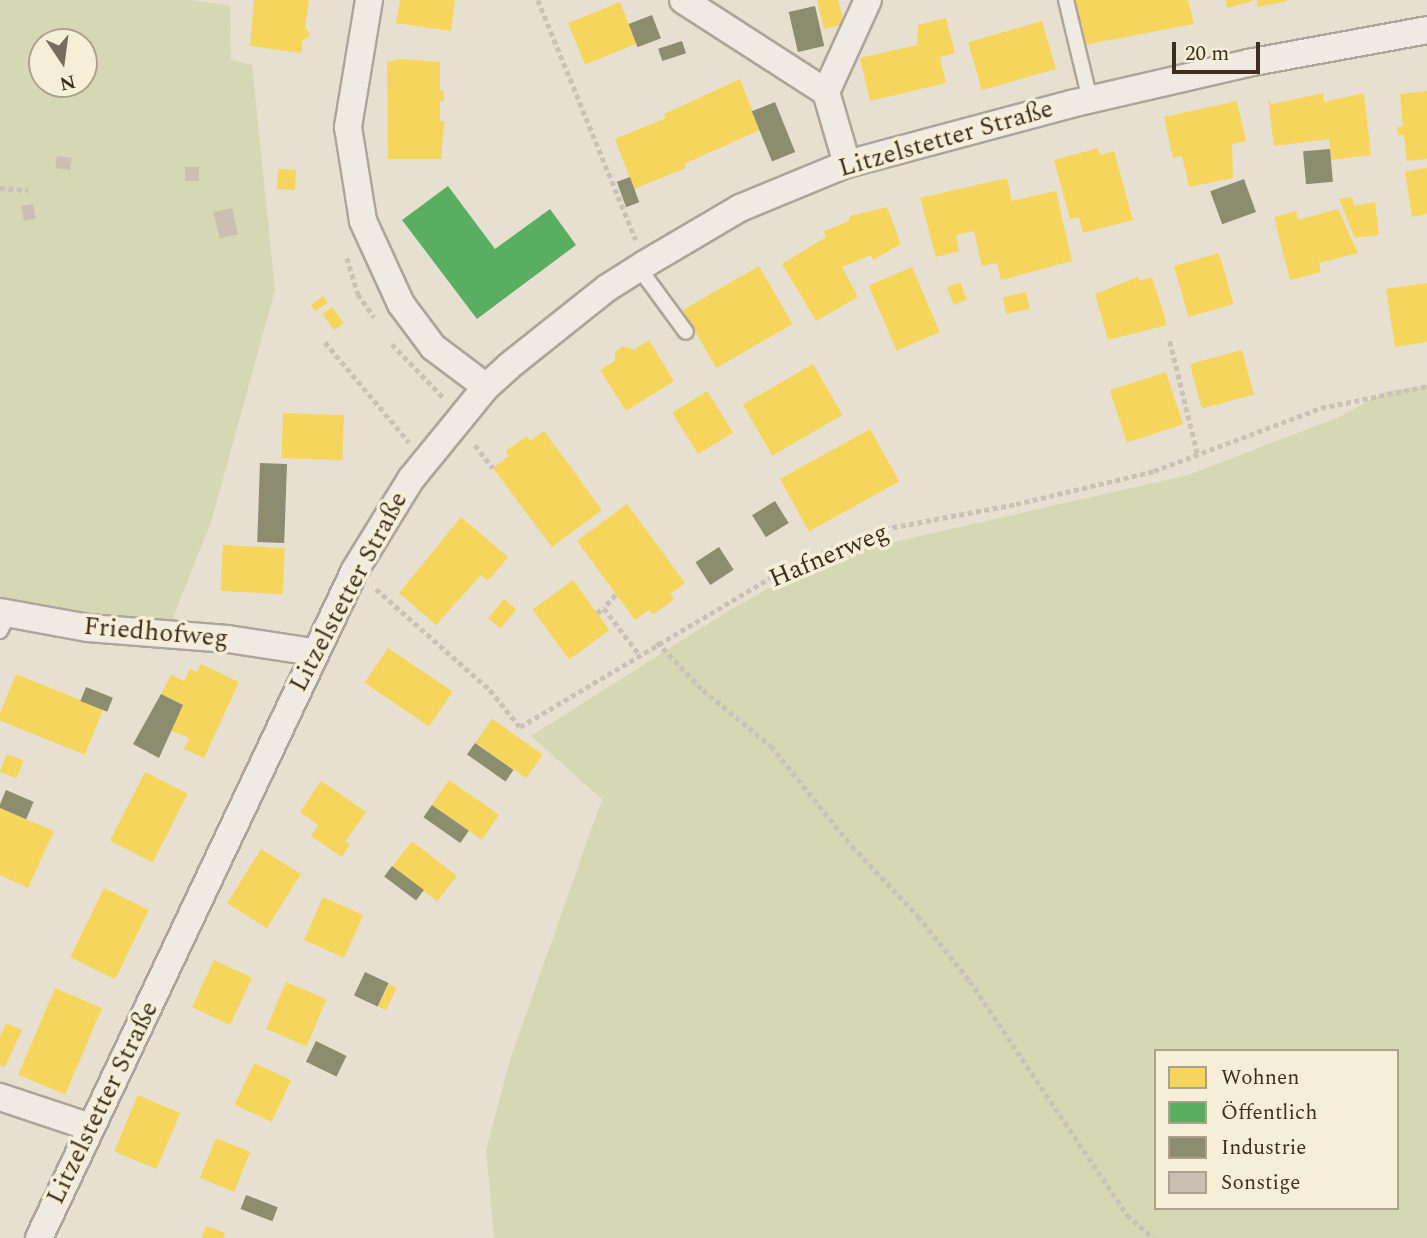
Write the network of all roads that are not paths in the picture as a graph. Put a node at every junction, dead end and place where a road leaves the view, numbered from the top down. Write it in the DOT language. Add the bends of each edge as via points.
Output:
graph roads {
  1 [pos="369,0"];
  2 [pos="683,0"];
  3 [pos="868,0"];
  4 [pos="1066,0"];
  5 [pos="1427,30"];
  6 [pos="826,92"];
  7 [pos="1090,100"];
  8 [pos="847,164"];
  9 [pos="642,266"];
  10 [pos="686,332"];
  11 [pos="486,387"];
  12 [pos="3,619"];
  13 [pos="313,652"];
  14 [pos="0,1097"];
  15 [pos="90,1127"];
  16 [pos="40,1238"];
  1 -- 11 [label="street" via="348,127 363,221 401,304 433,346"];
  2 -- 6 [label="street"];
  3 -- 6 [label="street"];
  4 -- 7 [label="lane, Litzelstetter Straße"];
  5 -- 7 [label="street, Litzelstetter Straße" via="1248,63"];
  6 -- 8 [label="street"];
  7 -- 8 [label="street, Litzelstetter Straße"];
  8 -- 9 [label="street, Litzelstetter Straße" via="740,208"];
  9 -- 10 [label="lane"];
  9 -- 11 [label="street, Litzelstetter Straße" via="607,288"];
  11 -- 13 [label="street, Litzelstetter Straße" via="425,462 355,570"];
  12 -- 13 [label="street, Friedhofweg" via="228,639"];
  13 -- 15 [label="street, Litzelstetter Straße"];
  14 -- 15 [label="street"];
  15 -- 16 [label="street, Litzelstetter Straße"];
}
